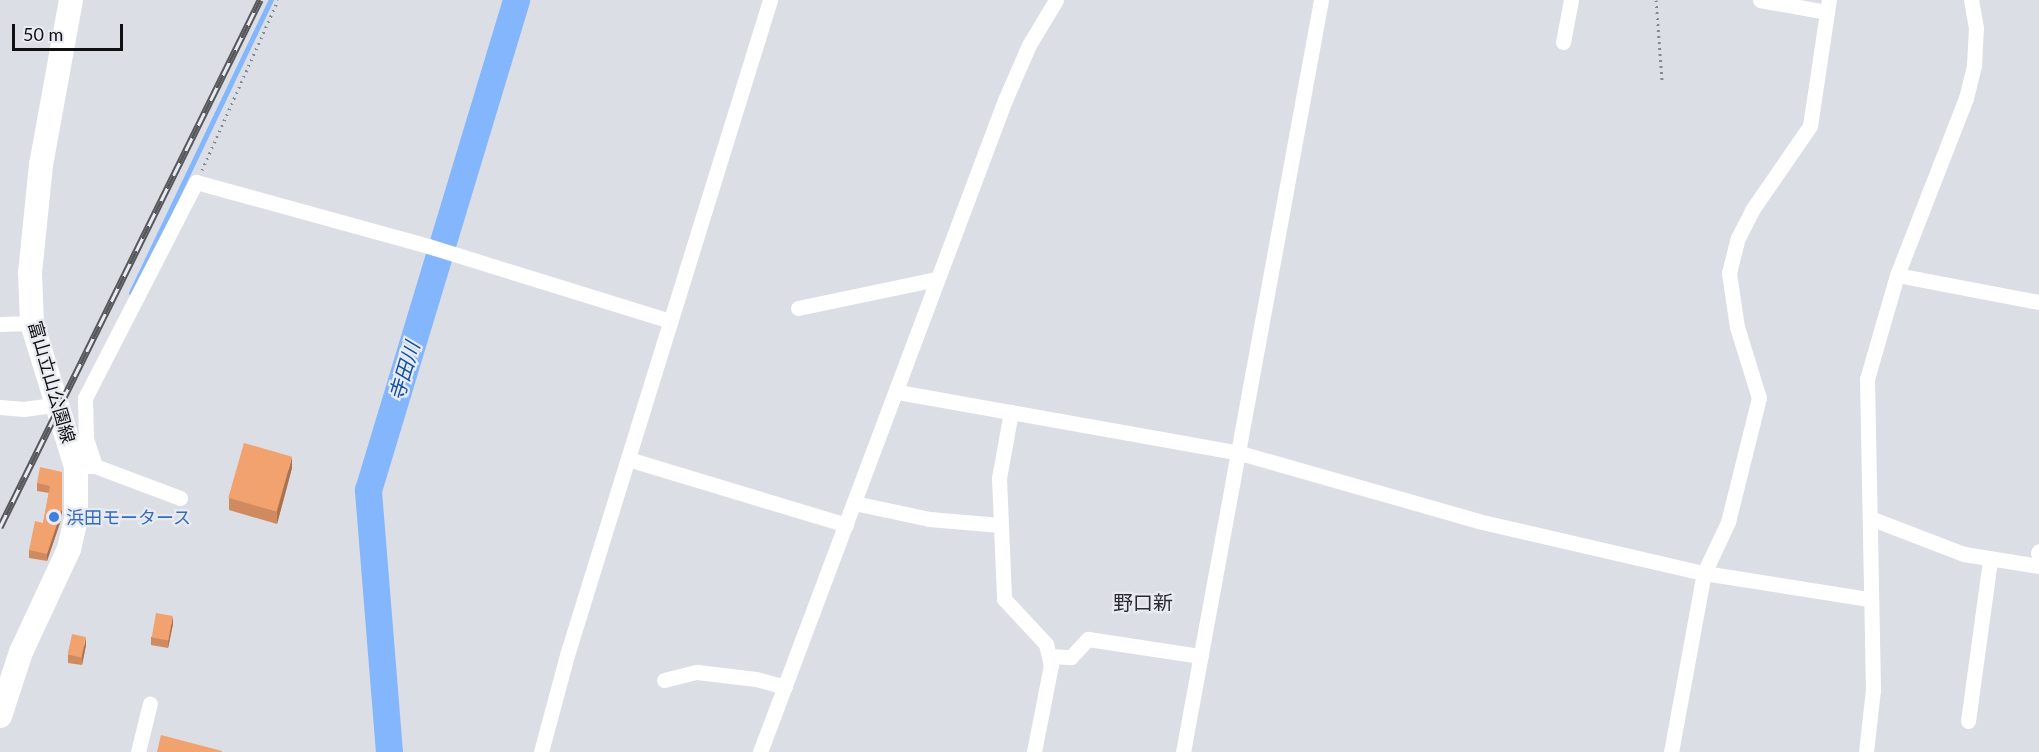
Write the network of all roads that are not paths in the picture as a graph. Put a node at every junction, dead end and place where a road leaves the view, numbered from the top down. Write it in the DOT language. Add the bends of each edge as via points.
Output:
graph roads {
  1 [pos="71,0"];
  2 [pos="770,0"];
  3 [pos="1056,0"];
  4 [pos="1321,0"];
  5 [pos="1571,0"];
  6 [pos="1760,0"];
  7 [pos="1971,0"];
  8 [pos="1828,6"];
  9 [pos="1563,42"];
  10 [pos="1897,275"];
  11 [pos="937,279"];
  12 [pos="2039,302"];
  13 [pos="798,308"];
  14 [pos="671,321"];
  15 [pos="32,323"];
  16 [pos="0,324"];
  17 [pos="898,392"];
  18 [pos="58,404"];
  19 [pos="0,407"];
  20 [pos="1011,412"];
  21 [pos="1240,453"];
  22 [pos="628,459"];
  23 [pos="85,466"];
  24 [pos="180,498"];
  25 [pos="854,503"];
  26 [pos="1870,518"];
  27 [pos="846,525"];
  28 [pos="1001,525"];
  29 [pos="2037,557"];
  30 [pos="1990,561"];
  31 [pos="1704,573"];
  32 [pos="1869,599"];
  33 [pos="1049,656"];
  34 [pos="1201,656"];
  35 [pos="664,680"];
  36 [pos="785,687"];
  37 [pos="150,703"];
  38 [pos="0,716"];
  39 [pos="1968,722"];
  40 [pos="764,751"];
  41 [pos="1869,751"];
  42 [pos="138,752"];
  43 [pos="541,752"];
  44 [pos="1034,752"];
  45 [pos="1183,752"];
  46 [pos="1671,752"];
  1 -- 15 [label="main road, 富山立山公園線" via="32,224"];
  2 -- 14 [label="street"];
  3 -- 11 [label="street" via="1029,45 1005,100"];
  4 -- 21 [label="street"];
  5 -- 9 [label="street"];
  6 -- 8 [label="street"];
  7 -- 10 [label="street" via="1976,28 1974,65 1966,98"];
  8 -- 31 [label="street" via="1810,126 1752,210 1738,238 1729,273 1737,327 1759,398 1728,522"];
  10 -- 12 [label="street"];
  10 -- 26 [label="street" via="1867,379"];
  11 -- 13 [label="street"];
  11 -- 17 [label="street"];
  14 -- 22 [label="street"];
  14 -- 23 [label="street" via="428,246 196,182 85,398"];
  15 -- 16 [label="street"];
  15 -- 18 [label="main road, 富山立山公園線"];
  17 -- 20 [label="street"];
  17 -- 25 [label="street"];
  18 -- 19 [label="street" via="24,409"];
  18 -- 23 [label="main road, 富山立山公園線"];
  20 -- 21 [label="street"];
  20 -- 28 [label="street" via="999,478"];
  21 -- 31 [label="street" via="1478,521"];
  21 -- 34 [label="street"];
  22 -- 27 [label="street"];
  22 -- 43 [label="street"];
  23 -- 24 [label="street"];
  23 -- 38 [label="main road, 富山立山公園線" via="69,549 21,652"];
  25 -- 27 [label="street"];
  25 -- 28 [label="street" via="928,519"];
  26 -- 30 [label="street"];
  26 -- 32 [label="street"];
  27 -- 36 [label="street"];
  28 -- 33 [label="street" via="1004,598 1046,644"];
  29 -- 30 [label="street"];
  30 -- 39 [label="street"];
  31 -- 32 [label="street"];
  31 -- 46 [label="street"];
  32 -- 41 [label="street" via="1873,690"];
  33 -- 34 [label="street" via="1071,657 1088,639"];
  33 -- 44 [label="street" via="1051,665"];
  34 -- 45 [label="street"];
  35 -- 36 [label="street" via="697,672 756,678"];
  36 -- 40 [label="street"];
  37 -- 42 [label="street"];
}
